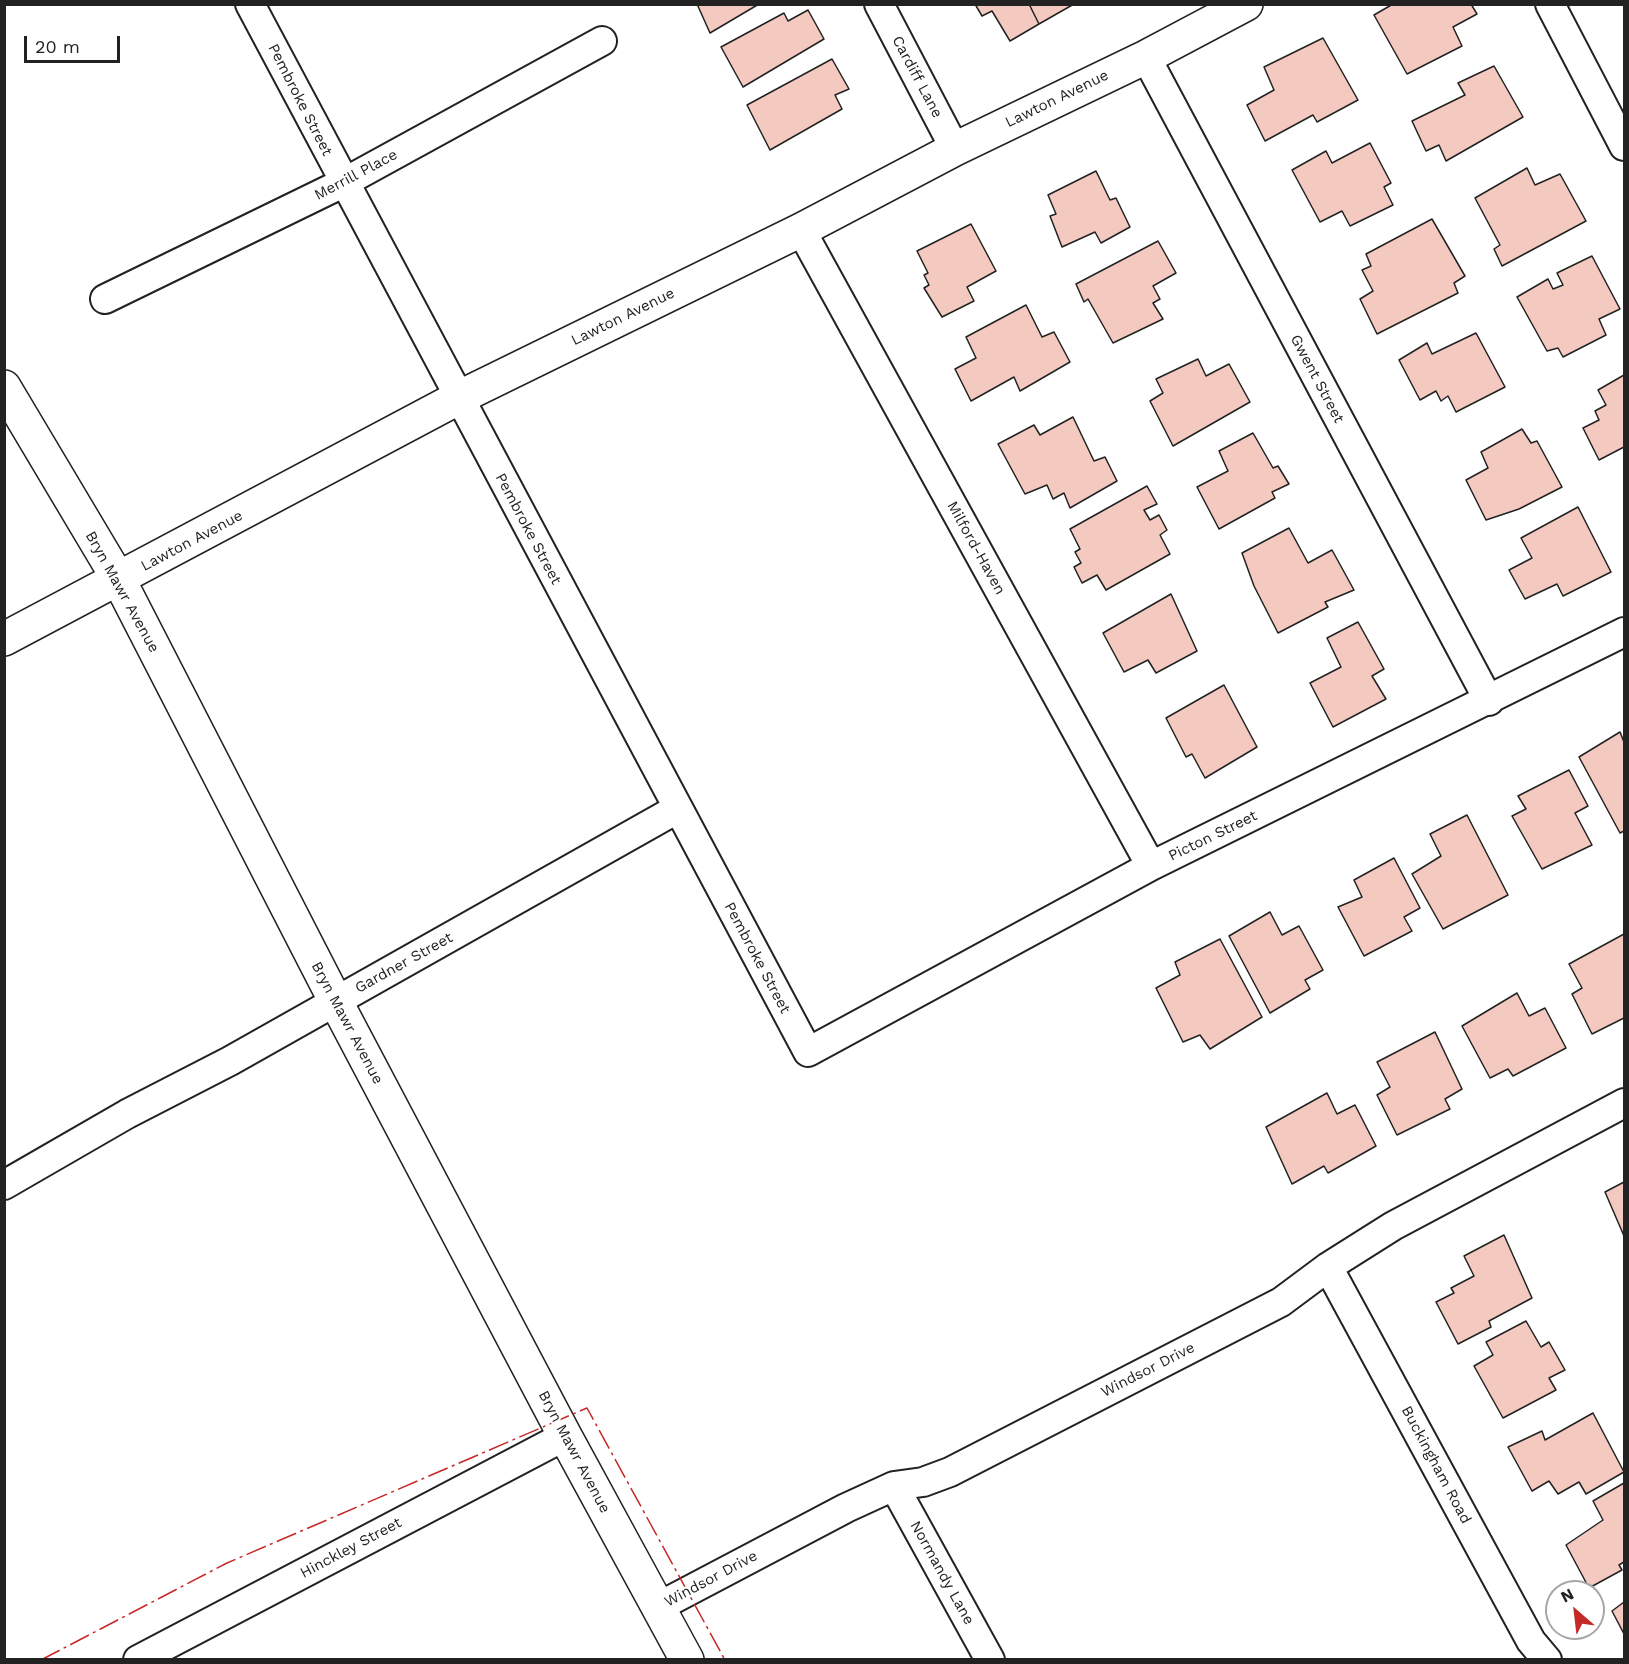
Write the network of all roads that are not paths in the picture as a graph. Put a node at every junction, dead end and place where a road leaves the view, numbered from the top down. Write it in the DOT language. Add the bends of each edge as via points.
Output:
graph roads {
  1 [pos="250,4"];
  2 [pos="879,4"];
  3 [pos="1246,4"];
  4 [pos="1550,4"];
  5 [pos="602,41"];
  6 [pos="1146,57"];
  7 [pos="1624,146"];
  8 [pos="955,149"];
  9 [pos="343,183"];
  10 [pos="801,230"];
  11 [pos="105,299"];
  12 [pos="4,387"];
  13 [pos="458,398"];
  14 [pos="119,580"];
  15 [pos="1624,632"];
  16 [pos="4,639"];
  17 [pos="1489,701"];
  18 [pos="677,809"];
  19 [pos="1151,866"];
  20 [pos="336,1002"];
  21 [pos="808,1052"];
  22 [pos="1624,1104"];
  23 [pos="4,1185"];
  24 [pos="1328,1267"];
  25 [pos="565,1436"];
  26 [pos="894,1486"];
  27 [pos="658,1607"];
  28 [pos="138,1659"];
  29 [pos="687,1659"];
  30 [pos="990,1659"];
  31 [pos="1547,1659"];
  1 -- 9 [label="street, Pembroke Street"];
  2 -- 8 [label="street, Cardiff Lane"];
  3 -- 6 [label="street, Lawton Avenue"];
  4 -- 7 [label="street"];
  5 -- 9 [label="street, Merrill Place"];
  6 -- 8 [label="street, Lawton Avenue"];
  6 -- 17 [label="street, Gwent Street"];
  8 -- 10 [label="street, Lawton Avenue"];
  9 -- 11 [label="street, Merrill Place"];
  9 -- 13 [label="street, Pembroke Street"];
  10 -- 13 [label="street, Lawton Avenue"];
  10 -- 19 [label="street, Milford-Haven"];
  12 -- 14 [label="street, Bryn Mawr Avenue"];
  13 -- 14 [label="street, Lawton Avenue"];
  13 -- 18 [label="street, Pembroke Street"];
  14 -- 16 [label="street, Lawton Avenue"];
  14 -- 20 [label="street, Bryn Mawr Avenue"];
  15 -- 17 [label="street, Picton Street"];
  17 -- 19 [label="street, Picton Street"];
  18 -- 20 [label="street, Gardner Street"];
  18 -- 21 [label="street, Pembroke Street"];
  19 -- 21 [label="street, Picton Street"];
  20 -- 23 [label="street, Gardner Street"];
  20 -- 25 [label="street, Bryn Mawr Avenue"];
  22 -- 24 [label="street, Windsor Drive" via="1394,1226"];
  24 -- 26 [label="street, Windsor Drive" via="1281,1302 950,1472 923,1482"];
  24 -- 31 [label="street, Buckingham Road" via="1532,1641"];
  25 -- 27 [label="street, Bryn Mawr Avenue"];
  25 -- 28 [label="street, Hinckley Street"];
  26 -- 27 [label="street, Windsor Drive"];
  26 -- 30 [label="street, Normandy Lane"];
  27 -- 29 [label="street, Bryn Mawr Avenue"];
}
